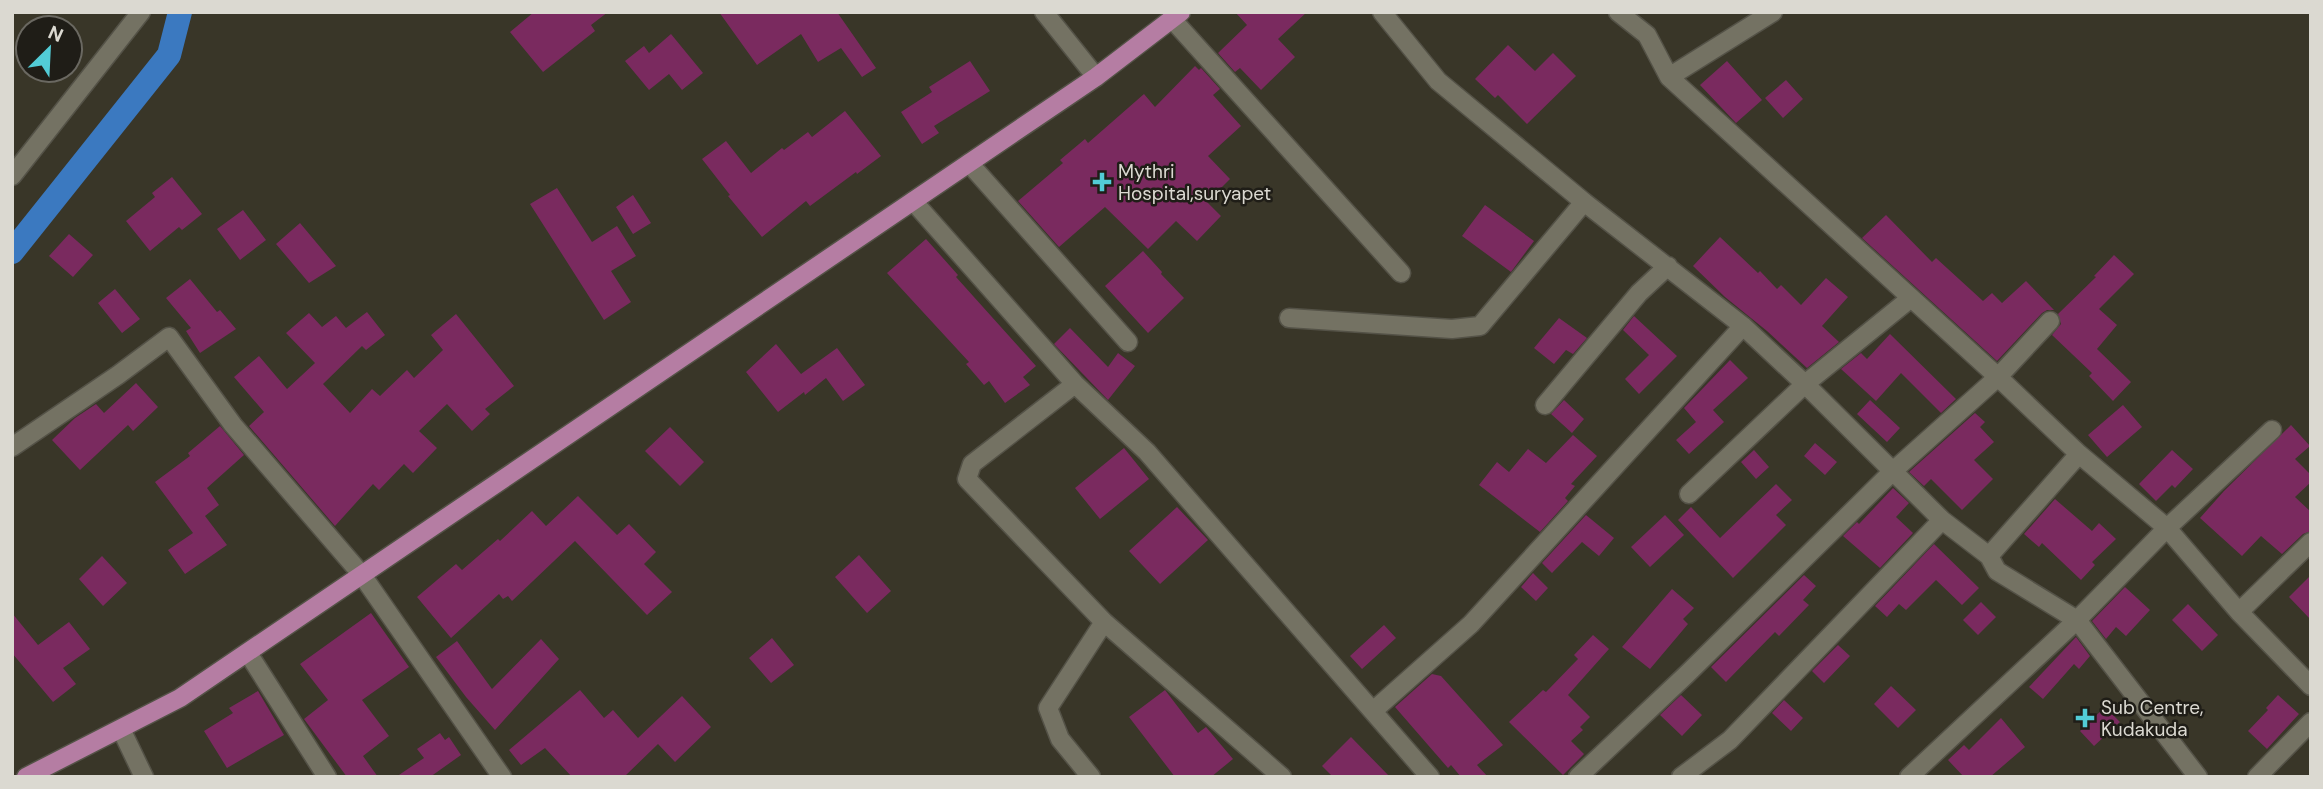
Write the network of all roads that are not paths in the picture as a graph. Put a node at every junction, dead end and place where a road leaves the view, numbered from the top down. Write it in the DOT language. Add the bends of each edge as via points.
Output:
graph roads {
  1 [pos="141,12"];
  2 [pos="1044,12"];
  3 [pos="1382,12"];
  4 [pos="1618,12"];
  5 [pos="1766,14"];
  6 [pos="1176,16"];
  7 [pos="1096,77"];
  8 [pos="1669,77"];
  9 [pos="969,163"];
  10 [pos="12,176"];
  11 [pos="913,201"];
  12 [pos="1584,202"];
  13 [pos="1668,266"];
  14 [pos="1401,273"];
  15 [pos="1911,298"];
  16 [pos="1289,318"];
  17 [pos="2050,321"];
  18 [pos="1743,326"];
  19 [pos="1128,342"];
  20 [pos="1998,377"];
  21 [pos="1075,384"];
  22 [pos="1805,384"];
  23 [pos="1545,405"];
  24 [pos="2272,430"];
  25 [pos="12,447"];
  26 [pos="2078,454"];
  27 [pos="1893,471"];
  28 [pos="1689,494"];
  29 [pos="1942,520"];
  30 [pos="2167,528"];
  31 [pos="2311,542"];
  32 [pos="1989,556"];
  33 [pos="362,575"];
  34 [pos="2239,612"];
  35 [pos="2077,620"];
  36 [pos="1104,622"];
  37 [pos="248,653"];
  38 [pos="2311,686"];
  39 [pos="1373,712"];
  40 [pos="2311,722"];
  41 [pos="121,729"];
  42 [pos="30,776"];
  43 [pos="144,777"];
  44 [pos="327,777"];
  45 [pos="502,777"];
  46 [pos="1091,777"];
  47 [pos="1282,777"];
  48 [pos="1430,777"];
  49 [pos="1578,777"];
  50 [pos="1681,777"];
  51 [pos="1909,777"];
  52 [pos="2198,777"];
  53 [pos="2257,777"];
  1 -- 10 [label="street"];
  2 -- 7 [label="street"];
  3 -- 12 [label="street" via="1438,81"];
  4 -- 8 [label="street" via="1647,35"];
  5 -- 8 [label="street"];
  6 -- 7 [label="main road"];
  6 -- 14 [label="street"];
  7 -- 9 [label="main road"];
  8 -- 15 [label="street"];
  9 -- 11 [label="main road"];
  9 -- 19 [label="street"];
  11 -- 21 [label="street"];
  11 -- 33 [label="main road"];
  12 -- 13 [label="street"];
  12 -- 16 [label="street" via="1480,326 1452,329"];
  13 -- 18 [label="street"];
  13 -- 23 [label="street" via="1639,293"];
  15 -- 20 [label="street"];
  15 -- 22 [label="street"];
  17 -- 20 [label="street"];
  18 -- 22 [label="street"];
  18 -- 39 [label="street" via="1471,624"];
  20 -- 26 [label="street"];
  20 -- 27 [label="street"];
  21 -- 36 [label="street" via="971,464 967,479"];
  21 -- 39 [label="street" via="1147,452"];
  22 -- 27 [label="street"];
  22 -- 28 [label="street"];
  24 -- 30 [label="street"];
  25 -- 33 [label="street" via="169,337 233,425"];
  26 -- 30 [label="street"];
  26 -- 32 [label="street"];
  27 -- 29 [label="street"];
  27 -- 49 [label="street"];
  29 -- 32 [label="street"];
  29 -- 50 [label="street" via="1730,740"];
  30 -- 34 [label="street"];
  30 -- 35 [label="street"];
  31 -- 34 [label="street"];
  32 -- 35 [label="street" via="1997,571"];
  33 -- 37 [label="main road"];
  33 -- 45 [label="street"];
  34 -- 38 [label="street"];
  35 -- 51 [label="street"];
  35 -- 52 [label="street"];
  36 -- 46 [label="street" via="1048,708 1060,739"];
  36 -- 47 [label="street"];
  37 -- 41 [label="main road" via="180,698"];
  37 -- 44 [label="street"];
  39 -- 48 [label="street"];
  40 -- 53 [label="street"];
  41 -- 42 [label="main road"];
  41 -- 43 [label="street"];
}
